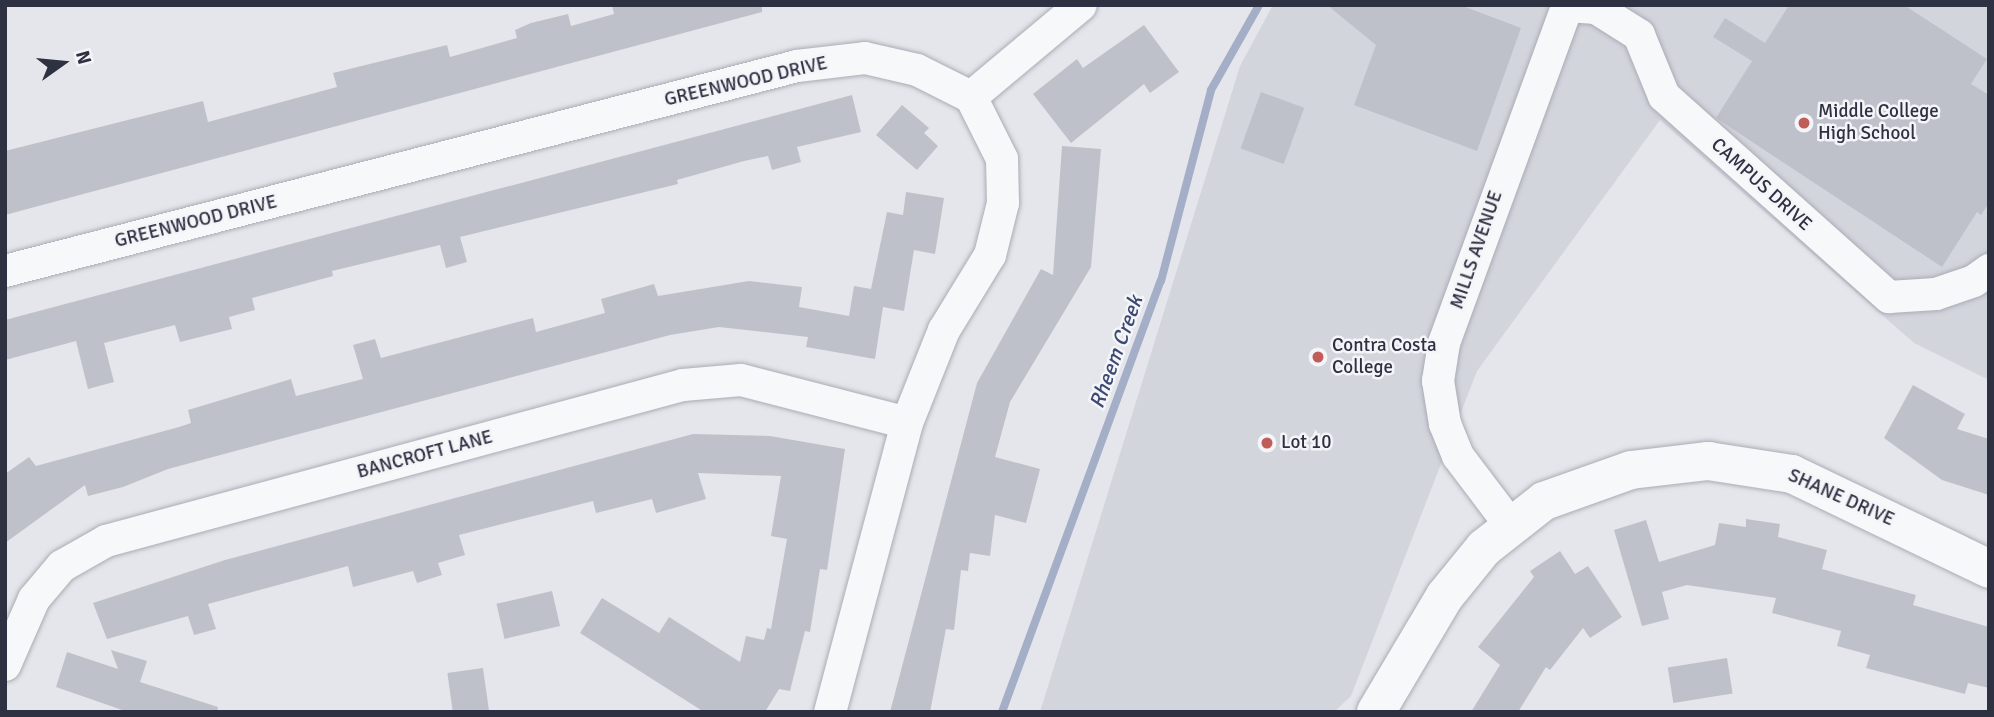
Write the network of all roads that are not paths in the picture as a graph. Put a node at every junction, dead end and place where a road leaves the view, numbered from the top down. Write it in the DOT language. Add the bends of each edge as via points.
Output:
graph roads {
  1 [pos="1081,5"];
  2 [pos="1567,6"];
  3 [pos="971,97"];
  4 [pos="1989,270"];
  5 [pos="5,271"];
  6 [pos="907,423"];
  7 [pos="1511,526"];
  8 [pos="1989,569"];
  9 [pos="5,665"];
  10 [pos="830,712"];
  11 [pos="1376,712"];
  1 -- 3 [label="street"];
  2 -- 4 [label="street, CAMPUS DRIVE" via="1596,8 1639,35 1664,96 1889,297 1936,294 1974,281"];
  2 -- 7 [label="street, MILLS AVENUE" via="1449,330 1438,381 1445,424 1458,456"];
  3 -- 5 [label="street, GREENWOOD DRIVE" via="916,70 865,58 797,66"];
  3 -- 6 [label="street" via="1002,159 1003,203 990,255 944,330"];
  6 -- 9 [label="street, BANCROFT LANE" via="741,380 683,385 106,541 62,566 34,600"];
  6 -- 10 [label="street"];
  7 -- 8 [label="street, SHANE DRIVE" via="1544,501 1601,477 1663,464 1749,464 1823,486"];
  7 -- 11 [label="street, SHANE DRIVE" via="1445,596"];
}
